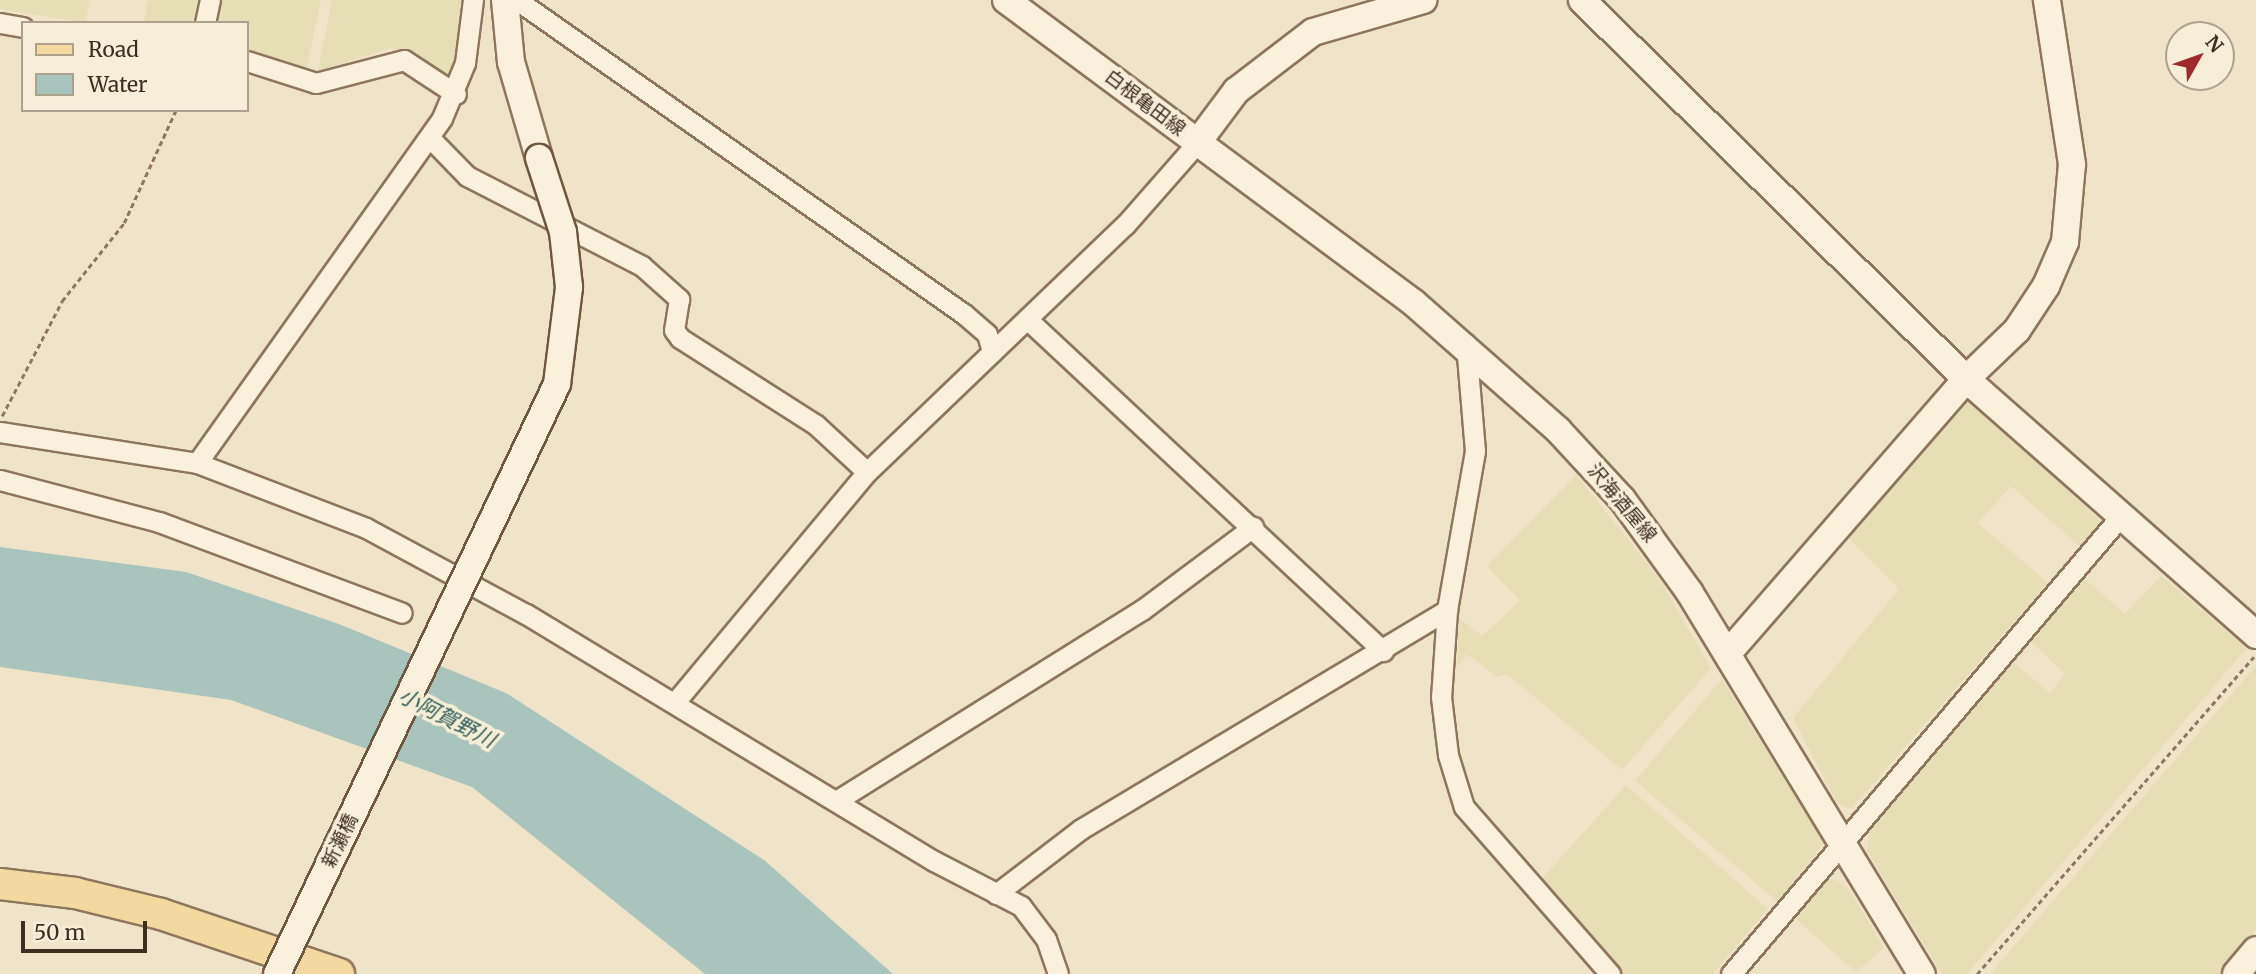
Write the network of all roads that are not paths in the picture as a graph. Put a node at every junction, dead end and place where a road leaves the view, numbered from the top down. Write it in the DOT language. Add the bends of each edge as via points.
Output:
graph roads {
  1 [pos="210,0"];
  2 [pos="474,0"];
  3 [pos="505,0"];
  4 [pos="517,0"];
  5 [pos="1006,0"];
  6 [pos="1582,0"];
  7 [pos="2047,0"];
  8 [pos="1415,1"];
  9 [pos="205,21"];
  10 [pos="0,23"];
  11 [pos="21,27"];
  12 [pos="248,61"];
  13 [pos="456,94"];
  14 [pos="430,138"];
  15 [pos="1198,142"];
  16 [pos="1027,319"];
  17 [pos="1466,343"];
  18 [pos="992,352"];
  19 [pos="1966,379"];
  20 [pos="0,432"];
  21 [pos="197,463"];
  22 [pos="867,472"];
  23 [pos="0,480"];
  24 [pos="2120,517"];
  25 [pos="1253,527"];
  26 [pos="1447,610"];
  27 [pos="402,613"];
  28 [pos="2256,635"];
  29 [pos="1383,651"];
  30 [pos="1729,652"];
  31 [pos="676,701"];
  32 [pos="836,801"];
  33 [pos="1842,841"];
  34 [pos="0,884"];
  35 [pos="996,894"];
  36 [pos="2256,950"];
  37 [pos="277,974"];
  38 [pos="339,974"];
  39 [pos="1058,974"];
  40 [pos="1610,974"];
  41 [pos="1731,974"];
  42 [pos="1922,974"];
  43 [pos="2236,974"];
  1 -- 9 [label="street"];
  2 -- 13 [label="street"];
  3 -- 37 [label="street, 新瀬橋, bridge" via="511,62 563,232 569,287 557,384"];
  4 -- 18 [label="street" via="964,314 987,334"];
  5 -- 15 [label="street, 白根亀田線"];
  6 -- 19 [label="street"];
  7 -- 19 [label="street" via="2072,164 2065,243 2017,330"];
  8 -- 15 [label="street, 白根亀田線" via="1351,16 1283,51 1236,91"];
  10 -- 11 [label="street"];
  12 -- 13 [label="street" via="316,83 404,60"];
  13 -- 14 [label="street"];
  14 -- 21 [label="street" via="380,198 285,346"];
  14 -- 22 [label="street" via="467,176 642,266 679,299 674,330 680,338 816,425"];
  15 -- 16 [label="street" via="1171,178"];
  15 -- 17 [label="street, 沢海酒屋線"];
  16 -- 18 [label="street"];
  16 -- 25 [label="street"];
  17 -- 26 [label="street" via="1475,451"];
  17 -- 30 [label="street, 沢海酒屋線" via="1622,499"];
  18 -- 22 [label="street"];
  19 -- 24 [label="street"];
  19 -- 30 [label="street"];
  20 -- 21 [label="street"];
  21 -- 31 [label="street" via="366,528"];
  22 -- 31 [label="street"];
  23 -- 27 [label="street" via="159,522"];
  24 -- 28 [label="street"];
  24 -- 33 [label="street"];
  25 -- 29 [label="street"];
  25 -- 32 [label="street" via="1142,610"];
  26 -- 29 [label="street"];
  26 -- 40 [label="street" via="1441,697 1448,755 1464,807"];
  29 -- 35 [label="street" via="1082,829"];
  30 -- 33 [label="street, 沢海酒屋線"];
  31 -- 32 [label="street"];
  32 -- 35 [label="street"];
  33 -- 41 [label="street"];
  33 -- 42 [label="street, 沢海酒屋線"];
  34 -- 38 [label="main road" via="75,893 161,914"];
  35 -- 39 [label="street" via="1021,906 1038,928"];
  36 -- 43 [label="street"];
}
